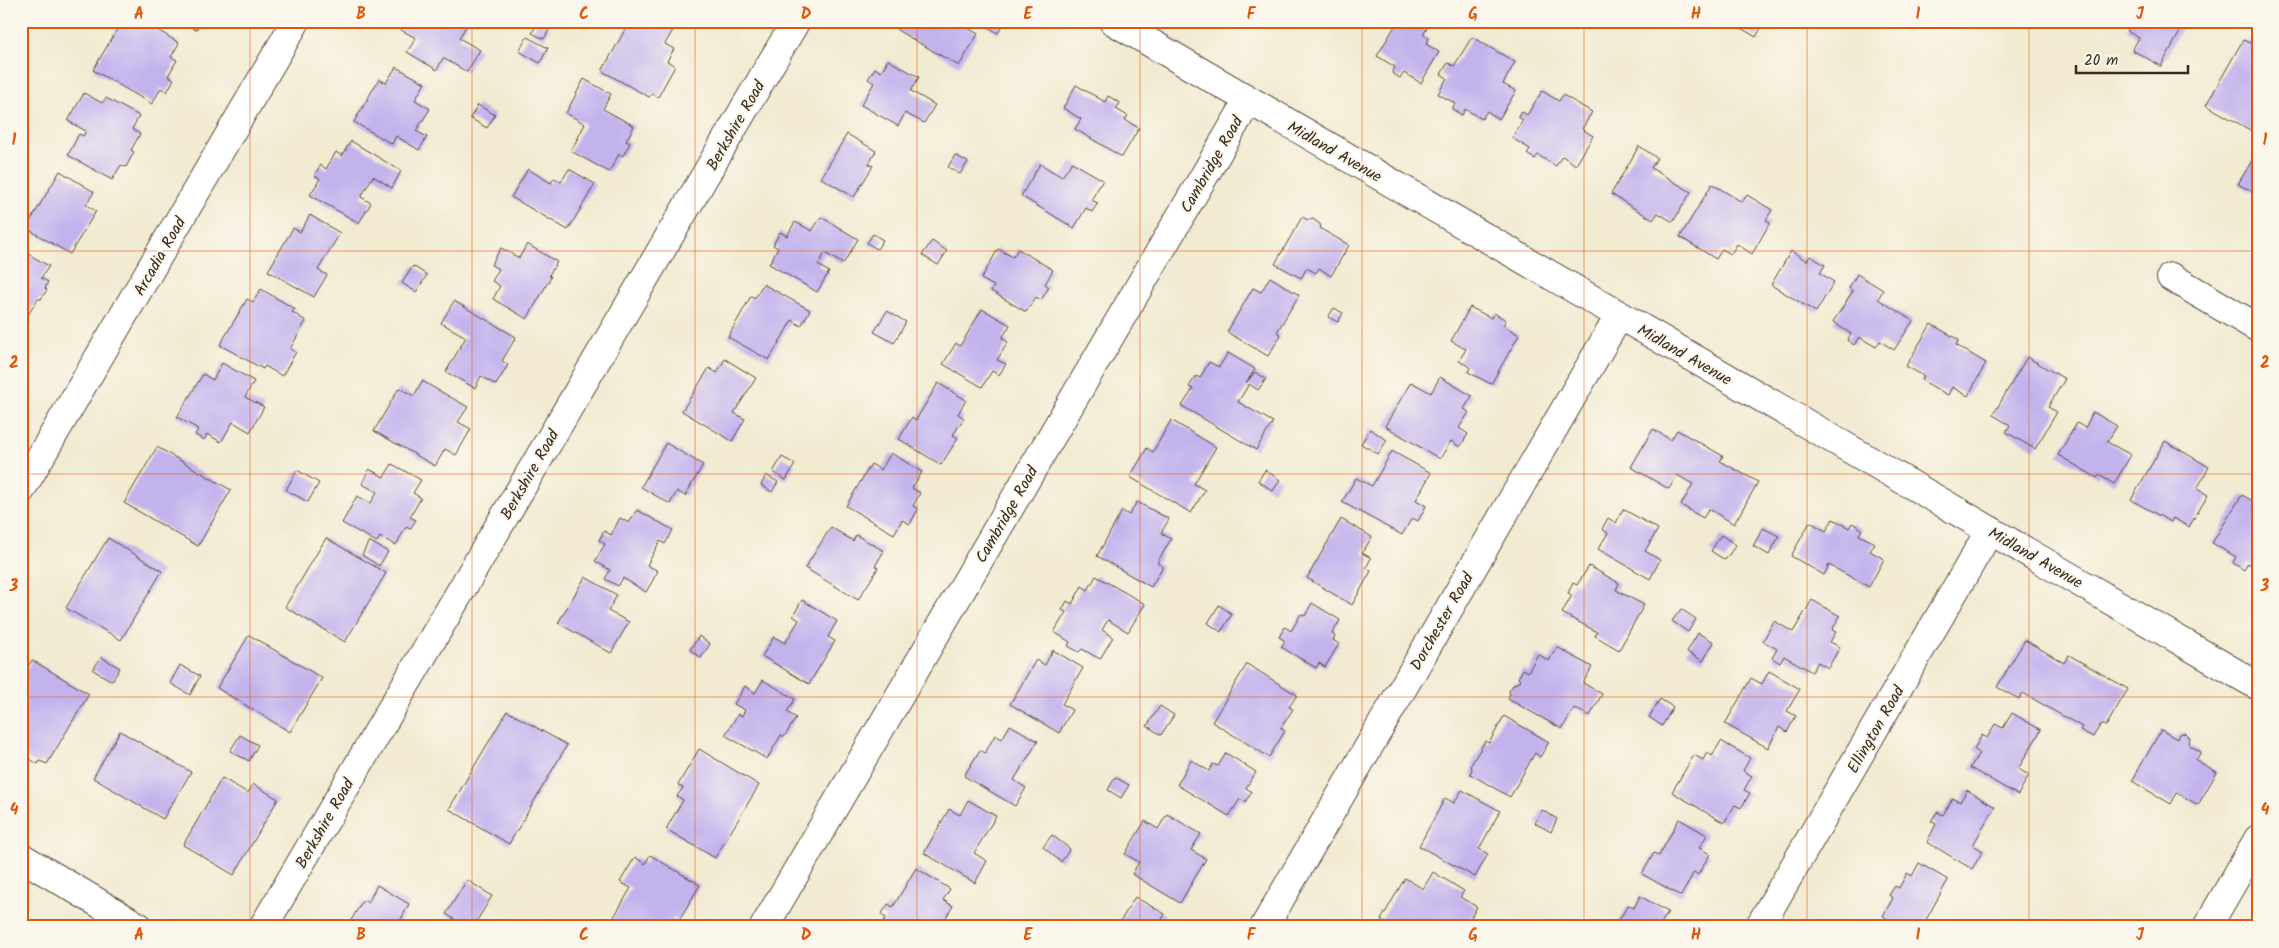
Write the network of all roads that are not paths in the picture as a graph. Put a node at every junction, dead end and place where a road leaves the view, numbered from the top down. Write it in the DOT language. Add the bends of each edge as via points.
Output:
graph roads {
  1 [pos="296,21"];
  2 [pos="796,21"];
  3 [pos="1113,21"];
  4 [pos="1248,101"];
  5 [pos="2171,277"];
  6 [pos="1619,316"];
  7 [pos="2258,328"];
  8 [pos="21,490"];
  9 [pos="1990,530"];
  10 [pos="2258,686"];
  11 [pos="2258,839"];
  12 [pos="21,857"];
  13 [pos="139,927"];
  14 [pos="263,927"];
  15 [pos="764,927"];
  16 [pos="1264,927"];
  17 [pos="1759,927"];
  18 [pos="2207,927"];
  1 -- 8 [label="street, Arcadia Road"];
  2 -- 14 [label="street, Berkshire Road"];
  3 -- 4 [label="street, Midland Avenue"];
  4 -- 6 [label="street, Midland Avenue"];
  4 -- 15 [label="street, Cambridge Road"];
  5 -- 7 [label="street"];
  6 -- 9 [label="street, Midland Avenue"];
  6 -- 16 [label="street, Dorchester Road"];
  9 -- 10 [label="street, Midland Avenue"];
  9 -- 17 [label="street, Ellington Road"];
  11 -- 18 [label="street"];
  12 -- 13 [label="street"];
}
